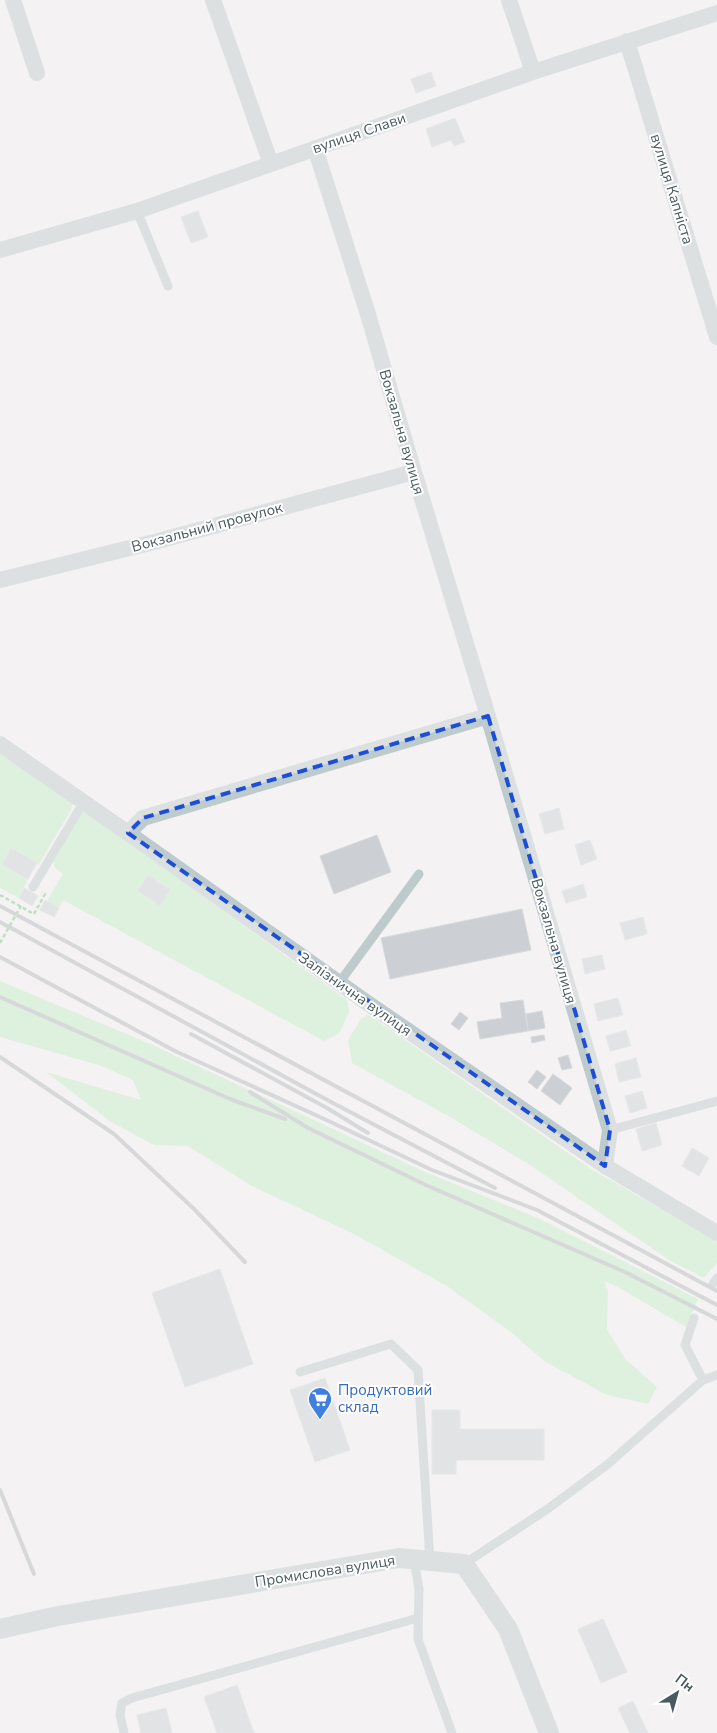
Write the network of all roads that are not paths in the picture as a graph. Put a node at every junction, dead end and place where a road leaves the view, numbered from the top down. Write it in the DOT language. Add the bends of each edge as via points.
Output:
graph roads {
  1 [pos="13,0"];
  2 [pos="213,0"];
  3 [pos="508,0"];
  4 [pos="717,13"];
  5 [pos="627,41"];
  6 [pos="533,72"];
  7 [pos="37,73"];
  8 [pos="315,148"];
  9 [pos="271,164"];
  10 [pos="137,211"];
  11 [pos="0,250"];
  12 [pos="168,286"];
  13 [pos="717,337"];
  14 [pos="414,472"];
  15 [pos="0,580"];
  16 [pos="488,716"];
  17 [pos="0,744"];
  18 [pos="83,803"];
  19 [pos="128,833"];
  20 [pos="419,874"];
  21 [pos="33,887"];
  22 [pos="339,983"];
  23 [pos="717,1101"];
  24 [pos="610,1130"];
  25 [pos="605,1166"];
  26 [pos="717,1233"];
  27 [pos="694,1318"];
  28 [pos="300,1372"];
  29 [pos="717,1375"];
  30 [pos="703,1380"];
  31 [pos="422,1560"];
  32 [pos="464,1564"];
  33 [pos="418,1618"];
  34 [pos="0,1629"];
  35 [pos="124,1733"];
  36 [pos="452,1733"];
  37 [pos="548,1733"];
  1 -- 7 [label="street"];
  2 -- 9 [label="street"];
  3 -- 6 [label="street"];
  4 -- 5 [label="street, вулиця Слави"];
  5 -- 6 [label="street, вулиця Слави"];
  5 -- 13 [label="street, вулиця Капніста"];
  6 -- 8 [label="street, вулиця Слави"];
  8 -- 9 [label="street, вулиця Слави"];
  8 -- 14 [label="street, Вокзальна вулиця"];
  9 -- 10 [label="street, вулиця Слави"];
  10 -- 11 [label="street, вулиця Слави"];
  10 -- 12 [label="lane"];
  14 -- 15 [label="street, Вокзальний провулок"];
  14 -- 16 [label="street, Вокзальна вулиця"];
  16 -- 19 [label="street" via="143,818"];
  16 -- 24 [label="street, Вокзальна вулиця"];
  17 -- 18 [label="street, Залізнична вулиця"];
  18 -- 19 [label="street, Залізнична вулиця"];
  18 -- 21 [label="lane"];
  19 -- 22 [label="street, Залізнична вулиця"];
  20 -- 22 [label="lane"];
  22 -- 25 [label="street, Залізнична вулиця"];
  23 -- 24 [label="lane"];
  24 -- 25 [label="street, Вокзальна вулиця"];
  25 -- 26 [label="street, Залізнична вулиця"];
  27 -- 30 [label="lane" via="685,1345"];
  28 -- 31 [label="lane" via="392,1344 418,1370"];
  29 -- 30 [label="lane"];
  30 -- 32 [label="lane" via="608,1464"];
  31 -- 32 [label="street, Промислова вулиця"];
  31 -- 33 [label="lane"];
  31 -- 34 [label="street, Промислова вулиця" via="399,1558 58,1616"];
  32 -- 37 [label="street" via="508,1629"];
  33 -- 35 [label="lane" via="132,1698 122,1703 120,1715"];
  33 -- 36 [label="lane" via="418,1640"];
}
